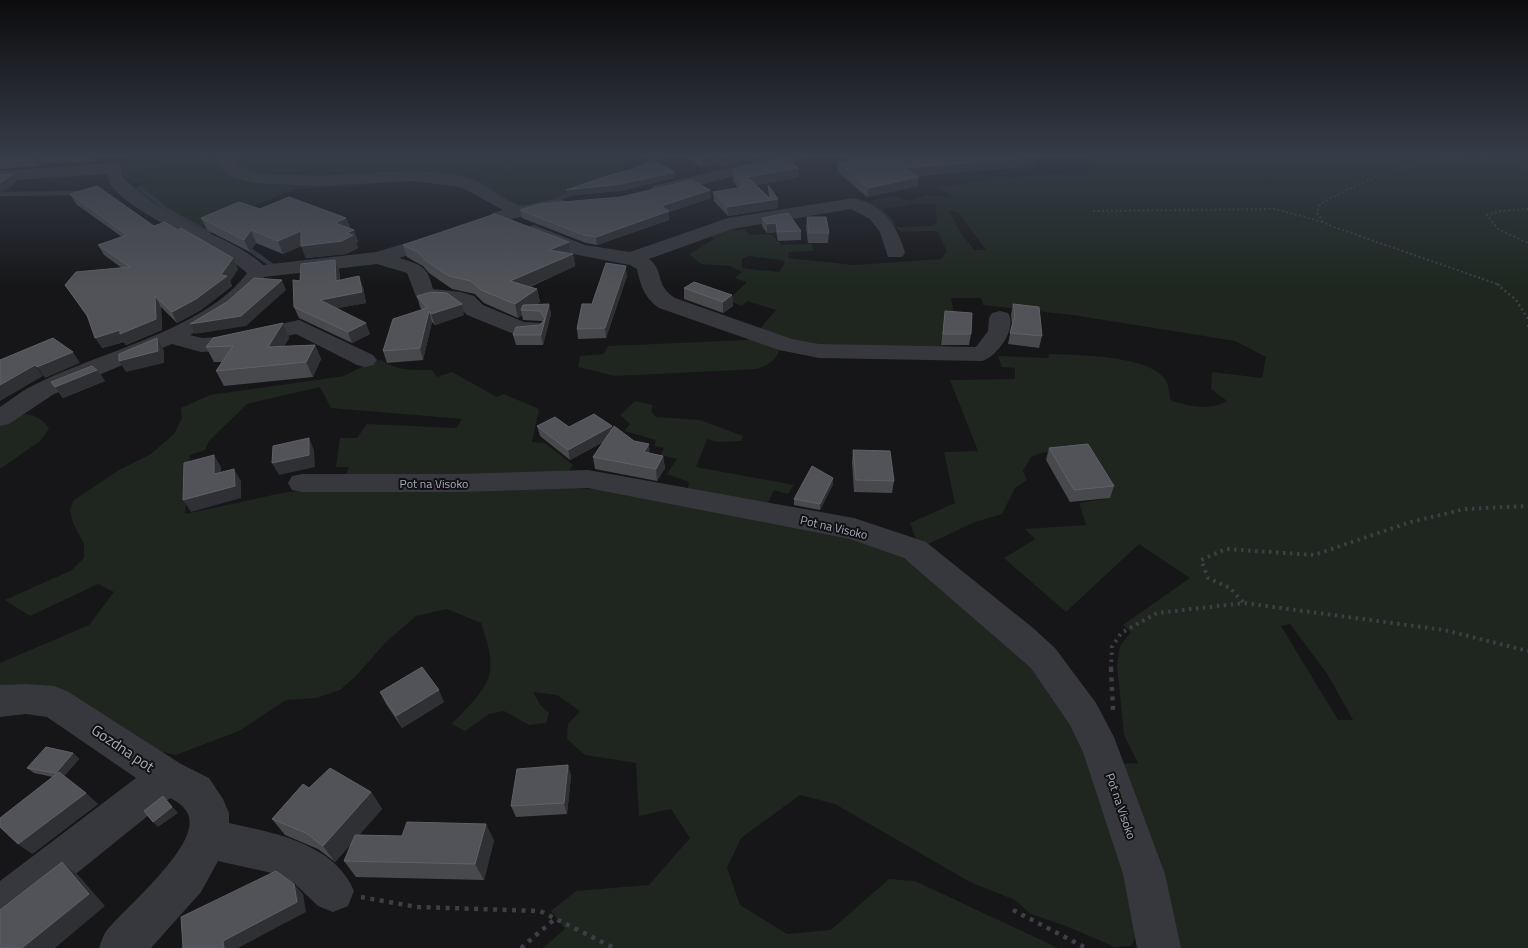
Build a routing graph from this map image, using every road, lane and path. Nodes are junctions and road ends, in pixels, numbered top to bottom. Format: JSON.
{"nodes":[{"id":1,"x":140,"y":199,"type":"edge"},
{"id":2,"x":476,"y":199,"type":"edge"},
{"id":3,"x":1329,"y":199,"type":"edge"},
{"id":4,"x":572,"y":203,"type":"edge"},
{"id":5,"x":1528,"y":208,"type":"edge"},
{"id":6,"x":1093,"y":211,"type":"dead end"},
{"id":7,"x":489,"y":221,"type":"junction"},
{"id":8,"x":1323,"y":222,"type":"junction"},
{"id":9,"x":1528,"y":243,"type":"edge"},
{"id":10,"x":895,"y":253,"type":"dead end"},
{"id":11,"x":378,"y":258,"type":"junction"},
{"id":12,"x":633,"y":258,"type":"junction"},
{"id":13,"x":258,"y":272,"type":"junction"},
{"id":14,"x":1000,"y":318,"type":"dead end"},
{"id":15,"x":1528,"y":319,"type":"edge"},
{"id":16,"x":1528,"y":325,"type":"edge"},
{"id":17,"x":534,"y":328,"type":"edge"},
{"id":18,"x":1528,"y":329,"type":"edge"},
{"id":19,"x":170,"y":336,"type":"junction"},
{"id":20,"x":365,"y":360,"type":"dead end"},
{"id":21,"x":0,"y":418,"type":"edge"},
{"id":22,"x":302,"y":483,"type":"dead end"},
{"id":23,"x":1528,"y":506,"type":"edge"},
{"id":24,"x":1244,"y":603,"type":"junction"},
{"id":25,"x":1528,"y":651,"type":"edge"},
{"id":26,"x":0,"y":701,"type":"edge"},
{"id":27,"x":1101,"y":749,"type":"junction"},
{"id":28,"x":167,"y":778,"type":"junction"},
{"id":29,"x":208,"y":839,"type":"junction"},
{"id":30,"x":333,"y":891,"type":"joint"},
{"id":31,"x":0,"y":908,"type":"edge"},
{"id":32,"x":1013,"y":910,"type":"dead end"},
{"id":33,"x":556,"y":918,"type":"junction"},
{"id":34,"x":121,"y":948,"type":"edge"},
{"id":35,"x":522,"y":948,"type":"edge"},
{"id":36,"x":614,"y":948,"type":"edge"},
{"id":37,"x":1086,"y":948,"type":"edge"},
{"id":38,"x":1159,"y":948,"type":"edge"}],
"edges":[{"from":1,"to":13,"type":"street"},
{"from":2,"to":7,"type":"street"},
{"from":3,"to":8,"type":"path"},
{"from":4,"to":7,"type":"street"},
{"from":5,"to":9,"type":"path"},
{"from":6,"to":8,"type":"path"},
{"from":7,"to":11,"type":"street"},
{"from":7,"to":12,"type":"street"},
{"from":8,"to":15,"type":"path"},
{"from":10,"to":12,"type":"street"},
{"from":11,"to":13,"type":"street"},
{"from":11,"to":17,"type":"street"},
{"from":12,"to":14,"type":"street"},
{"from":13,"to":19,"type":"street"},
{"from":16,"to":18,"type":"path"},
{"from":19,"to":20,"type":"street"},
{"from":19,"to":21,"type":"street"},
{"from":22,"to":27,"type":"street","name":"Pot na Visoko"},
{"from":23,"to":24,"type":"path"},
{"from":24,"to":25,"type":"path"},
{"from":24,"to":27,"type":"path"},
{"from":26,"to":28,"type":"street","name":"Gozdna pot"},
{"from":27,"to":38,"type":"street","name":"Pot na Visoko"},
{"from":28,"to":29,"type":"street","name":"Gozdna pot"},
{"from":28,"to":31,"type":"street"},
{"from":29,"to":30,"type":"street"},
{"from":29,"to":34,"type":"street","name":"Gozdna pot"},
{"from":30,"to":33,"type":"path"},
{"from":32,"to":37,"type":"path"},
{"from":33,"to":35,"type":"path"},
{"from":33,"to":36,"type":"path"}]}
